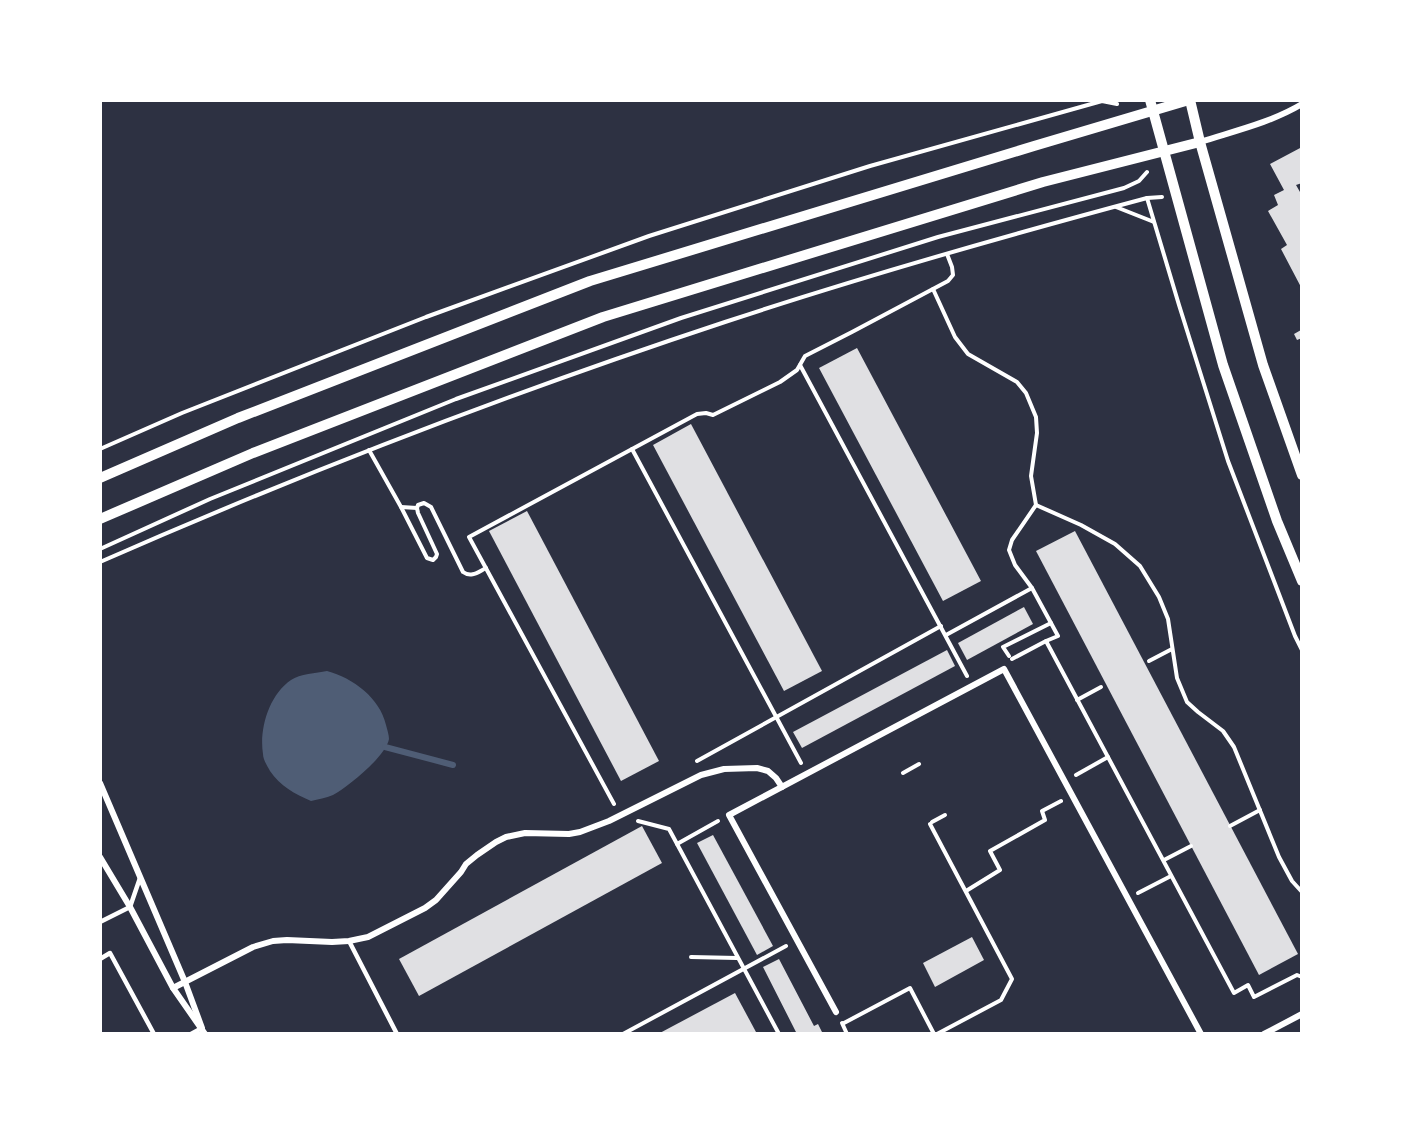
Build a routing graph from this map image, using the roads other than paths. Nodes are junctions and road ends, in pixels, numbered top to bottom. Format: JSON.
{"nodes":[{"id":1,"x":1190,"y":100,"type":"edge"},
{"id":2,"x":1302,"y":104,"type":"edge"},
{"id":3,"x":1151,"y":106,"type":"edge"},
{"id":4,"x":1200,"y":142,"type":"junction"},
{"id":5,"x":1164,"y":151,"type":"junction"},
{"id":6,"x":1302,"y":475,"type":"edge"},
{"id":7,"x":100,"y":478,"type":"edge"},
{"id":8,"x":100,"y":519,"type":"edge"},
{"id":9,"x":1302,"y":581,"type":"edge"},
{"id":10,"x":100,"y":783,"type":"edge"},
{"id":11,"x":782,"y":787,"type":"junction"},
{"id":12,"x":100,"y":858,"type":"edge"},
{"id":13,"x":141,"y":878,"type":"junction"},
{"id":14,"x":130,"y":907,"type":"junction"},
{"id":15,"x":100,"y":922,"type":"edge"},
{"id":16,"x":349,"y":941,"type":"junction"},
{"id":17,"x":100,"y":958,"type":"edge"},
{"id":18,"x":185,"y":982,"type":"junction"},
{"id":19,"x":173,"y":988,"type":"junction"},
{"id":20,"x":836,"y":1012,"type":"dead end"},
{"id":21,"x":1302,"y":1014,"type":"edge"},
{"id":22,"x":204,"y":1031,"type":"edge"},
{"id":23,"x":154,"y":1034,"type":"edge"},
{"id":24,"x":191,"y":1034,"type":"edge"},
{"id":25,"x":397,"y":1034,"type":"edge"},
{"id":26,"x":1201,"y":1034,"type":"edge"},
{"id":27,"x":1264,"y":1034,"type":"edge"}],
"edges":[{"from":1,"to":3,"type":"street"},
{"from":1,"to":4,"type":"street"},
{"from":2,"to":4,"type":"street"},
{"from":3,"to":5,"type":"street"},
{"from":3,"to":7,"type":"street"},
{"from":4,"to":5,"type":"street"},
{"from":4,"to":6,"type":"street"},
{"from":5,"to":8,"type":"street"},
{"from":5,"to":9,"type":"street"},
{"from":10,"to":13,"type":"street"},
{"from":11,"to":16,"type":"street"},
{"from":11,"to":20,"type":"street"},
{"from":11,"to":26,"type":"street"},
{"from":12,"to":14,"type":"street"},
{"from":13,"to":14,"type":"lane"},
{"from":13,"to":18,"type":"street"},
{"from":14,"to":15,"type":"lane"},
{"from":14,"to":19,"type":"street"},
{"from":16,"to":18,"type":"street"},
{"from":16,"to":25,"type":"lane"},
{"from":17,"to":23,"type":"lane"},
{"from":18,"to":19,"type":"street"},
{"from":18,"to":22,"type":"street"},
{"from":19,"to":22,"type":"street"},
{"from":21,"to":27,"type":"street"},
{"from":22,"to":24,"type":"lane"}]}
